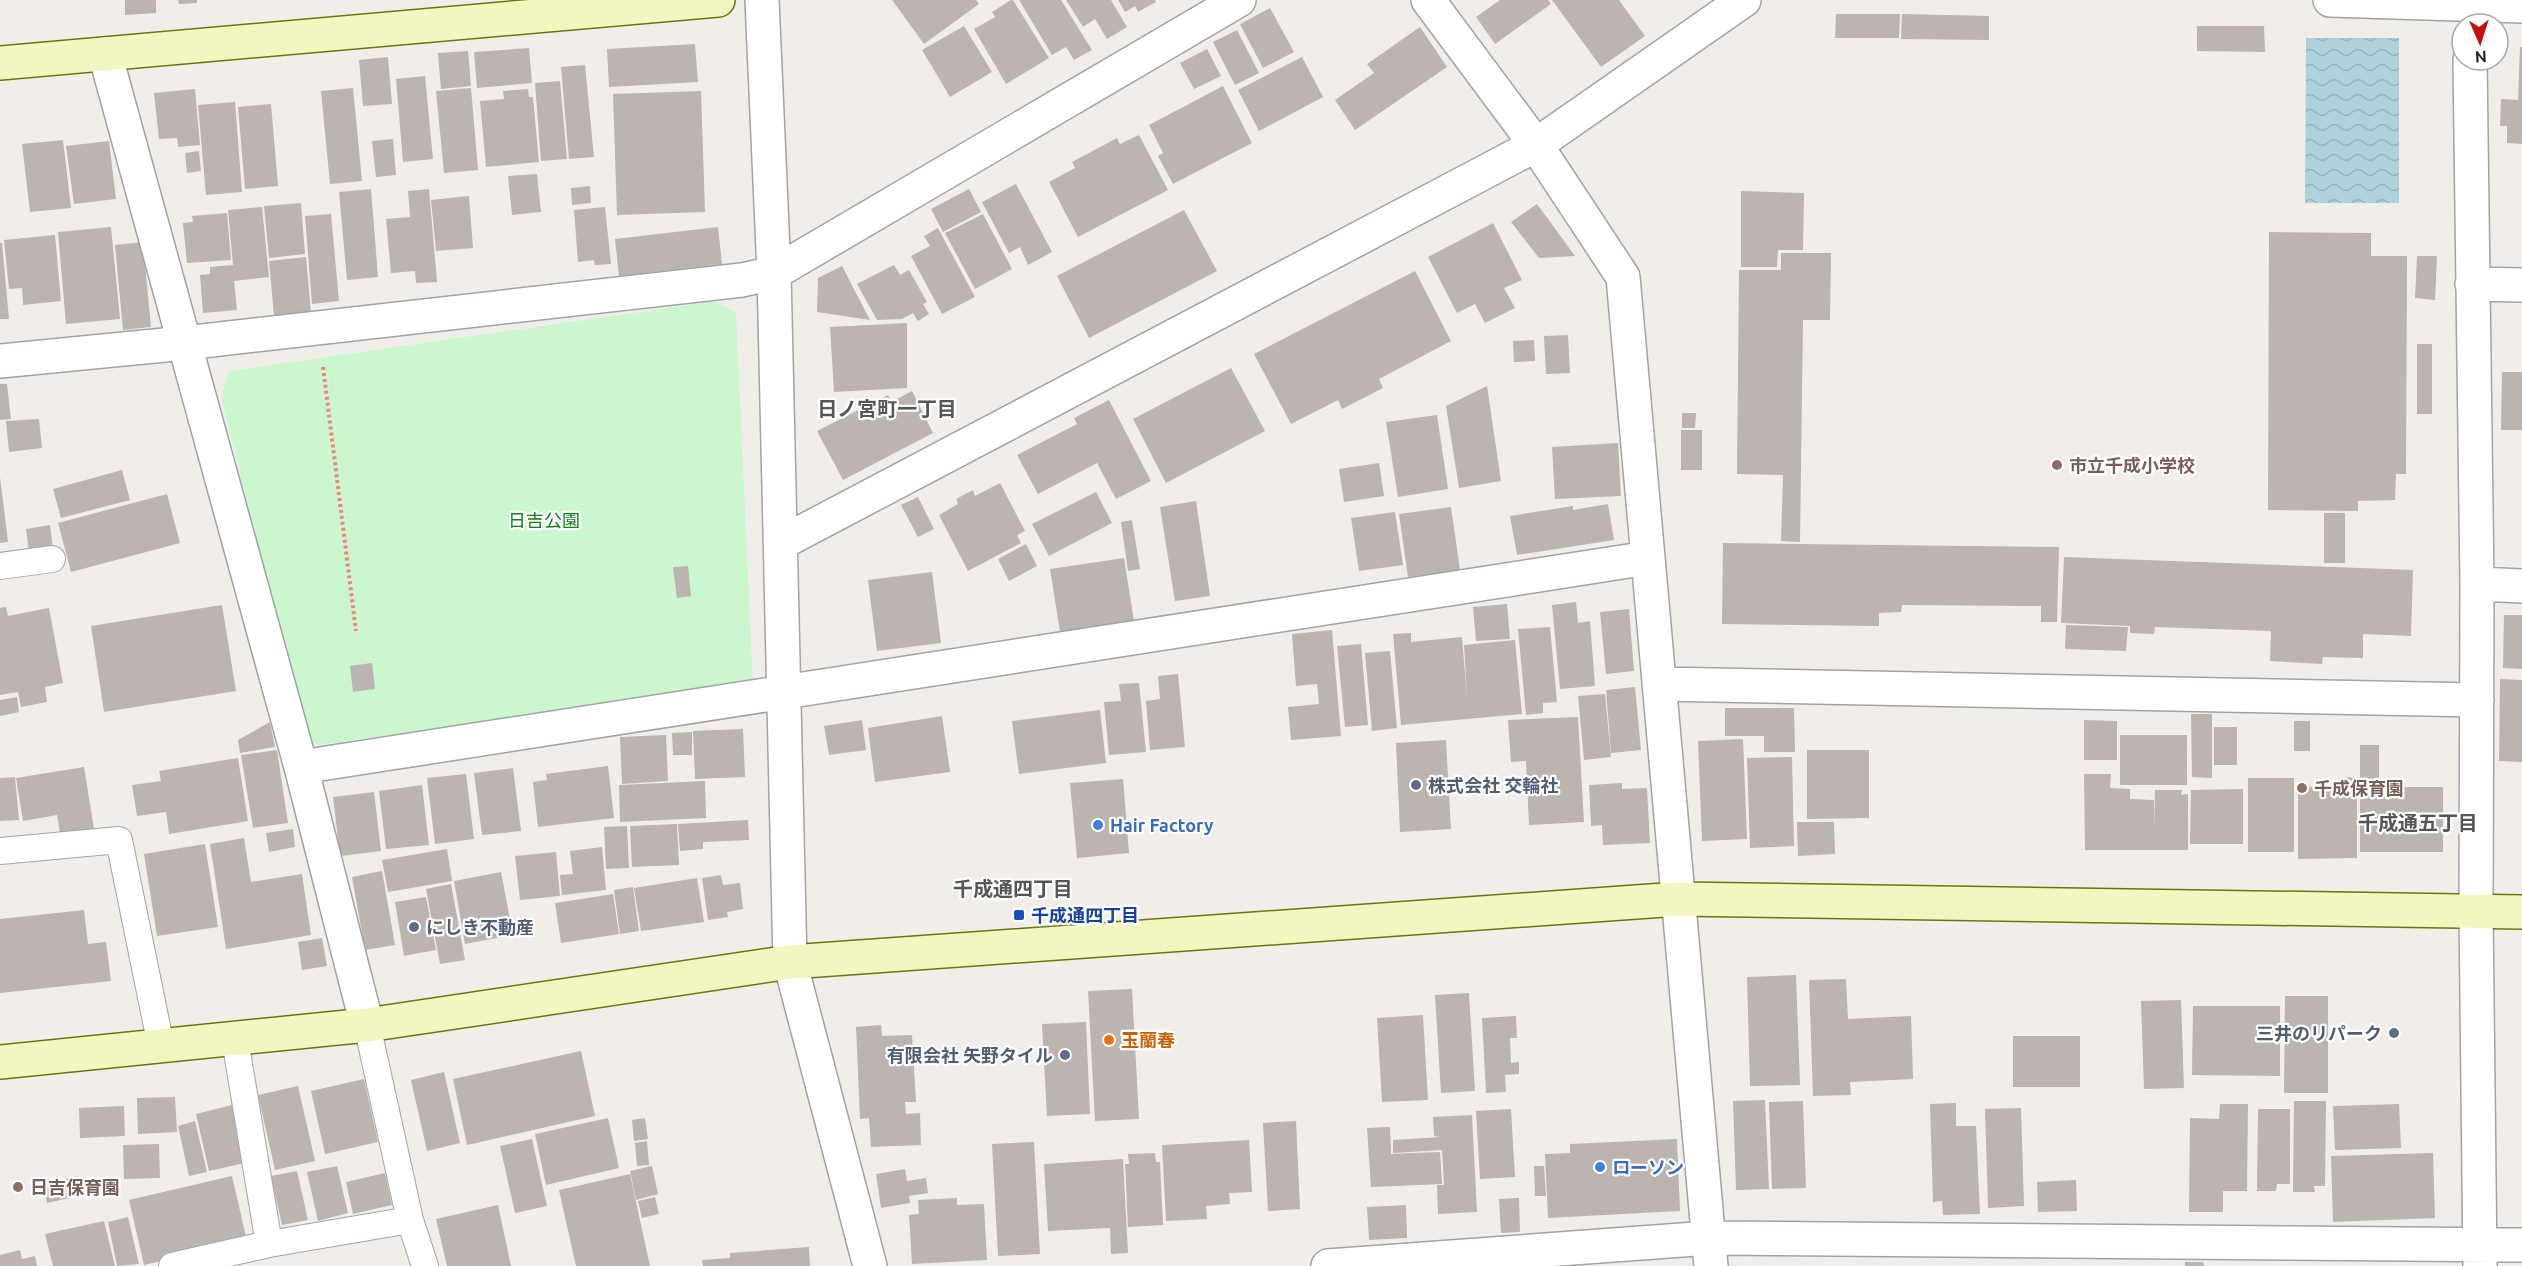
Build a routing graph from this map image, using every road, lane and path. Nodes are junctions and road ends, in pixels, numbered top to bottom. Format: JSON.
{"nodes":[{"id":1,"x":718,"y":0,"type":"edge"},
{"id":2,"x":762,"y":0,"type":"edge"},
{"id":3,"x":1239,"y":0,"type":"edge"},
{"id":4,"x":1428,"y":0,"type":"edge"},
{"id":5,"x":1744,"y":0,"type":"edge"},
{"id":6,"x":2330,"y":0,"type":"edge"},
{"id":7,"x":2522,"y":6,"type":"edge"},
{"id":8,"x":2470,"y":9,"type":"edge"},
{"id":9,"x":105,"y":54,"type":"junction"},
{"id":10,"x":0,"y":63,"type":"edge"},
{"id":11,"x":2470,"y":72,"type":"edge"},
{"id":12,"x":1536,"y":145,"type":"junction"},
{"id":13,"x":774,"y":273,"type":"junction"},
{"id":14,"x":2472,"y":284,"type":"junction"},
{"id":15,"x":2522,"y":285,"type":"edge"},
{"id":16,"x":318,"y":328,"type":"junction"},
{"id":17,"x":185,"y":343,"type":"junction"},
{"id":18,"x":0,"y":361,"type":"edge"},
{"id":19,"x":781,"y":543,"type":"junction"},
{"id":20,"x":1648,"y":558,"type":"junction"},
{"id":21,"x":52,"y":560,"type":"dead end"},
{"id":22,"x":0,"y":566,"type":"edge"},
{"id":23,"x":2477,"y":584,"type":"junction"},
{"id":24,"x":2522,"y":586,"type":"edge"},
{"id":25,"x":356,"y":631,"type":"dead end"},
{"id":26,"x":1659,"y":684,"type":"junction"},
{"id":27,"x":784,"y":691,"type":"junction"},
{"id":28,"x":2477,"y":700,"type":"junction"},
{"id":29,"x":301,"y":767,"type":"junction"},
{"id":30,"x":0,"y":851,"type":"edge"},
{"id":31,"x":1678,"y":899,"type":"junction"},
{"id":32,"x":2476,"y":911,"type":"junction"},
{"id":33,"x":2522,"y":912,"type":"edge"},
{"id":34,"x":790,"y":962,"type":"junction"},
{"id":35,"x":367,"y":1025,"type":"junction"},
{"id":36,"x":235,"y":1040,"type":"junction"},
{"id":37,"x":161,"y":1046,"type":"junction"},
{"id":38,"x":0,"y":1062,"type":"edge"},
{"id":39,"x":410,"y":1220,"type":"junction"},
{"id":40,"x":270,"y":1244,"type":"junction"},
{"id":41,"x":2522,"y":1245,"type":"edge"},
{"id":42,"x":1710,"y":1252,"type":"edge"},
{"id":43,"x":2479,"y":1255,"type":"edge"},
{"id":44,"x":172,"y":1266,"type":"edge"},
{"id":45,"x":425,"y":1266,"type":"edge"},
{"id":46,"x":870,"y":1266,"type":"edge"},
{"id":47,"x":1328,"y":1266,"type":"edge"}],
"edges":[{"from":1,"to":9,"type":"street"},
{"from":2,"to":13,"type":"street"},
{"from":3,"to":13,"type":"street"},
{"from":4,"to":12,"type":"street"},
{"from":5,"to":12,"type":"street"},
{"from":6,"to":8,"type":"street"},
{"from":7,"to":8,"type":"street"},
{"from":9,"to":10,"type":"street"},
{"from":9,"to":17,"type":"street"},
{"from":11,"to":14,"type":"street"},
{"from":12,"to":19,"type":"street"},
{"from":12,"to":20,"type":"street"},
{"from":13,"to":16,"type":"street"},
{"from":13,"to":19,"type":"street"},
{"from":14,"to":15,"type":"street"},
{"from":14,"to":23,"type":"street"},
{"from":16,"to":17,"type":"street"},
{"from":16,"to":25,"type":"path"},
{"from":17,"to":18,"type":"street"},
{"from":17,"to":29,"type":"street"},
{"from":19,"to":27,"type":"street"},
{"from":20,"to":26,"type":"street"},
{"from":20,"to":27,"type":"street"},
{"from":21,"to":22,"type":"lane"},
{"from":23,"to":24,"type":"street"},
{"from":23,"to":28,"type":"street"},
{"from":26,"to":28,"type":"street"},
{"from":26,"to":31,"type":"street"},
{"from":27,"to":29,"type":"street"},
{"from":27,"to":34,"type":"street"},
{"from":28,"to":32,"type":"street"},
{"from":29,"to":35,"type":"street"},
{"from":30,"to":37,"type":"lane"},
{"from":31,"to":32,"type":"street"},
{"from":31,"to":34,"type":"street"},
{"from":31,"to":42,"type":"street"},
{"from":32,"to":33,"type":"street"},
{"from":32,"to":43,"type":"street"},
{"from":34,"to":35,"type":"street"},
{"from":34,"to":46,"type":"street"},
{"from":35,"to":36,"type":"street"},
{"from":35,"to":39,"type":"lane"},
{"from":36,"to":37,"type":"street"},
{"from":36,"to":40,"type":"lane"},
{"from":37,"to":38,"type":"street"},
{"from":39,"to":40,"type":"lane"},
{"from":39,"to":45,"type":"lane"},
{"from":40,"to":44,"type":"lane"},
{"from":41,"to":43,"type":"street"},
{"from":42,"to":43,"type":"street"},
{"from":42,"to":47,"type":"street"}]}
